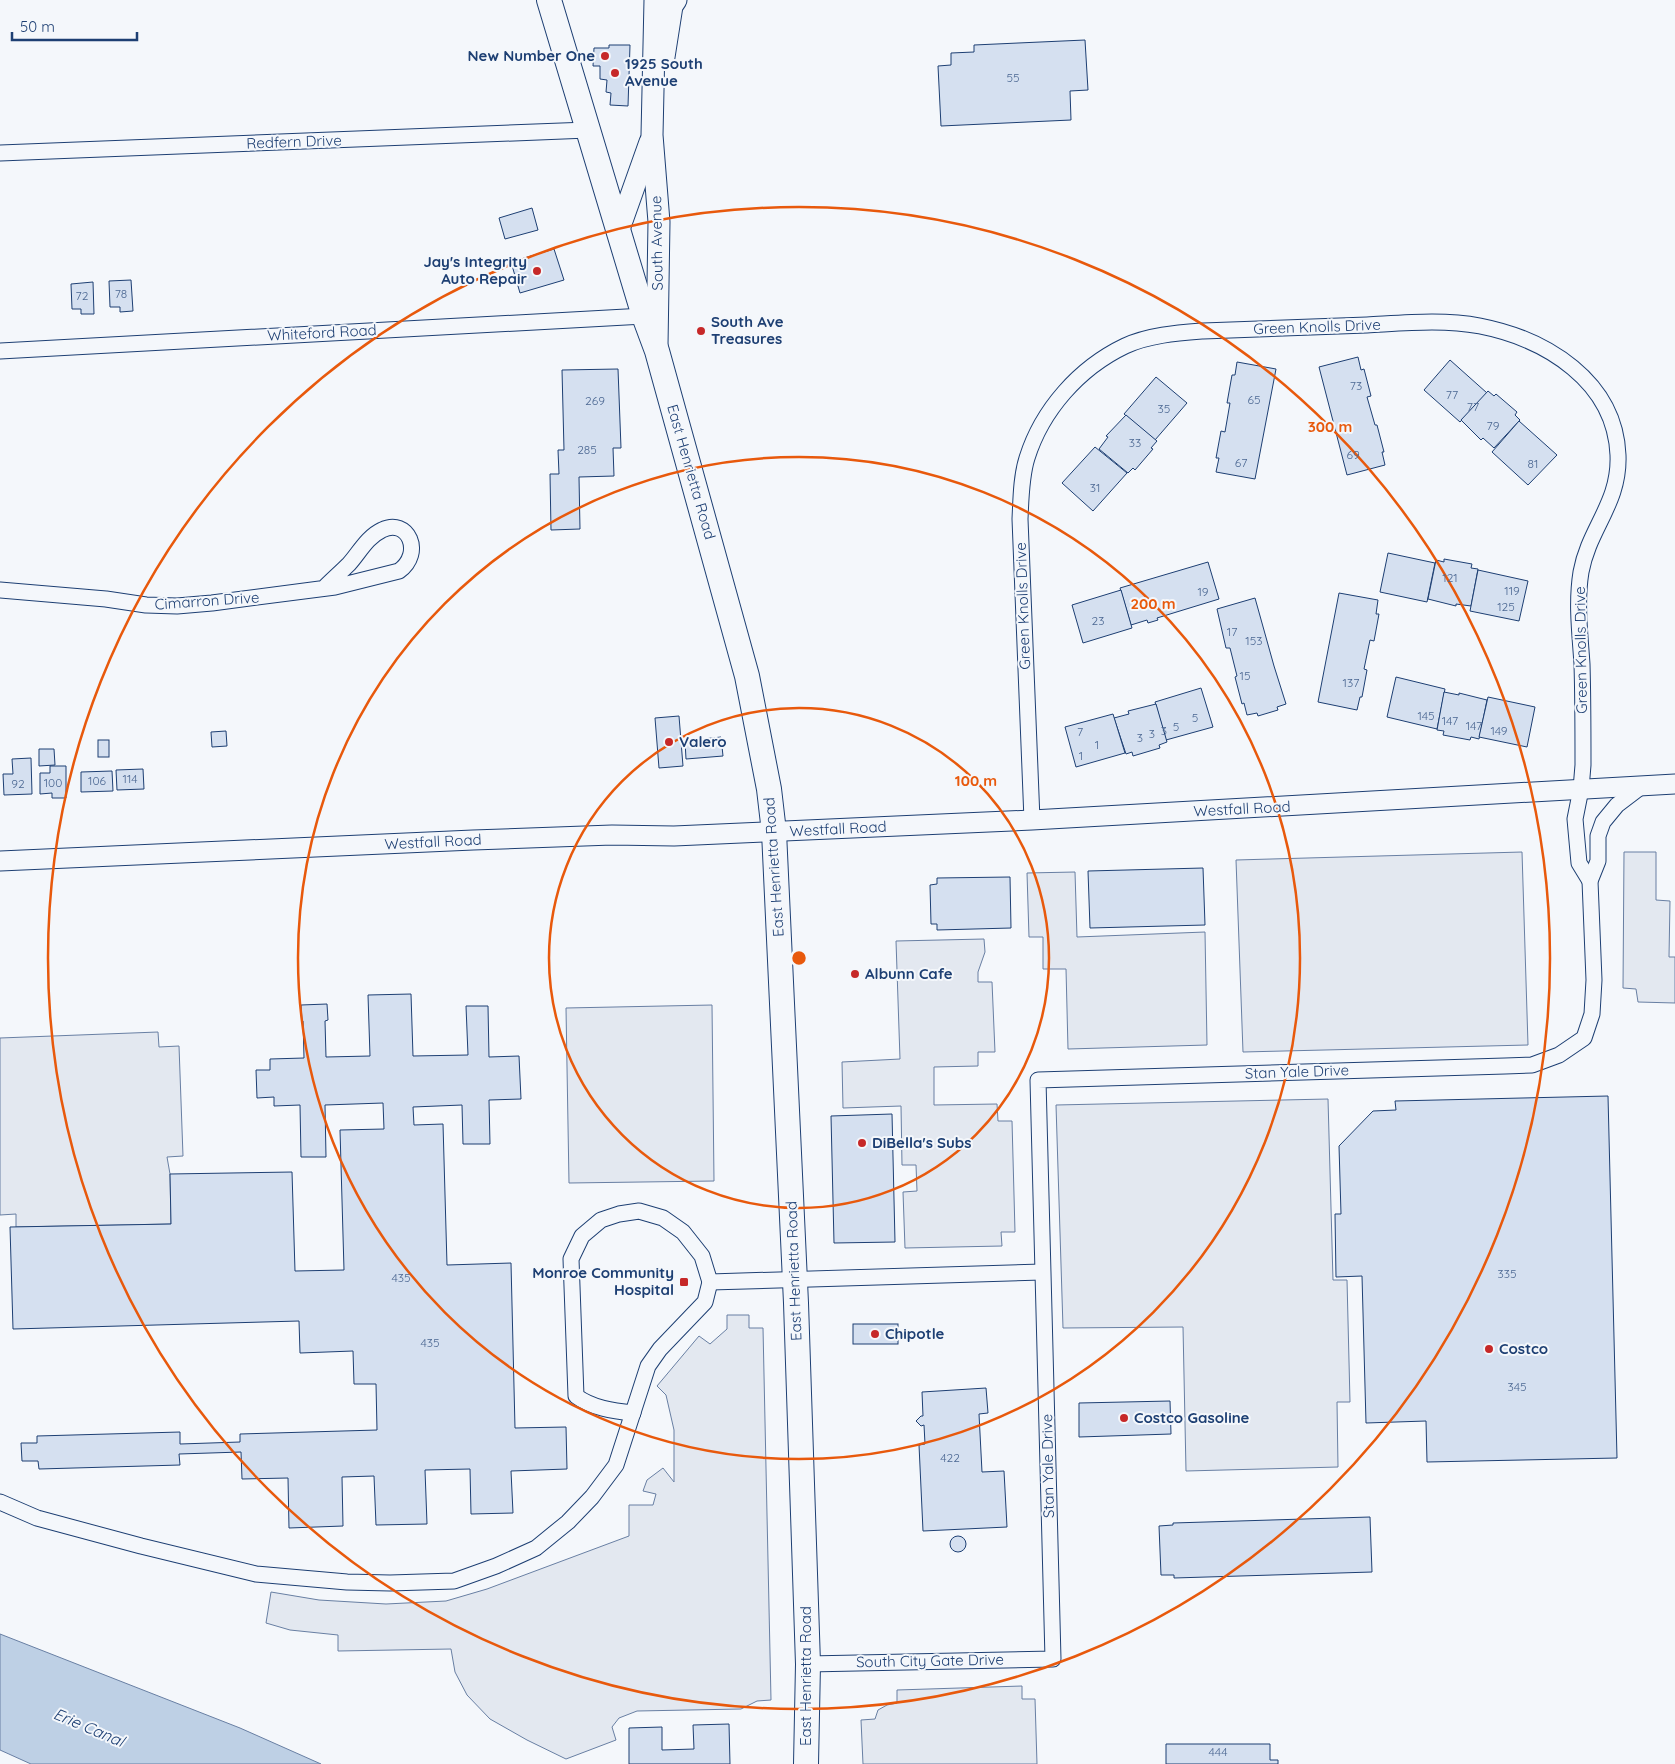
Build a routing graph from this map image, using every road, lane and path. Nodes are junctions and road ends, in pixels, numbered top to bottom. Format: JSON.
{"nodes":[{"id":1,"x":549,"y":0,"type":"edge"},
{"id":2,"x":655,"y":0,"type":"edge"},
{"id":3,"x":676,"y":0,"type":"edge"},
{"id":4,"x":652,"y":128,"type":"junction"},
{"id":5,"x":588,"y":130,"type":"junction"},
{"id":6,"x":0,"y":153,"type":"edge"},
{"id":7,"x":618,"y":232,"type":"junction"},
{"id":8,"x":644,"y":316,"type":"junction"},
{"id":9,"x":0,"y":351,"type":"edge"},
{"id":10,"x":657,"y":351,"type":"junction"},
{"id":11,"x":324,"y":588,"type":"junction"},
{"id":12,"x":0,"y":590,"type":"edge"},
{"id":13,"x":1675,"y":784,"type":"edge"},
{"id":14,"x":1642,"y":786,"type":"junction"},
{"id":15,"x":1582,"y":790,"type":"junction"},
{"id":16,"x":1032,"y":820,"type":"junction"},
{"id":17,"x":774,"y":832,"type":"junction"},
{"id":18,"x":0,"y":861,"type":"edge"},
{"id":19,"x":1590,"y":881,"type":"junction"},
{"id":20,"x":1042,"y":1272,"type":"junction"},
{"id":21,"x":795,"y":1279,"type":"junction"},
{"id":22,"x":710,"y":1282,"type":"junction"},
{"id":23,"x":633,"y":1413,"type":"junction"},
{"id":24,"x":0,"y":1502,"type":"edge"},
{"id":25,"x":1054,"y":1659,"type":"joint"},
{"id":26,"x":808,"y":1664,"type":"junction"},
{"id":27,"x":806,"y":1764,"type":"edge"}],
"edges":[{"from":1,"to":5,"type":"main road","name":"East Henrietta Road"},
{"from":2,"to":4,"type":"main road","name":"South Avenue"},
{"from":3,"to":4,"type":"main road"},
{"from":4,"to":7,"type":"main road","name":"South Avenue"},
{"from":4,"to":10,"type":"main road","name":"South Avenue"},
{"from":5,"to":6,"type":"street","name":"Redfern Drive"},
{"from":5,"to":7,"type":"main road","name":"East Henrietta Road"},
{"from":7,"to":8,"type":"main road","name":"East Henrietta Road"},
{"from":8,"to":9,"type":"street","name":"Whiteford Road"},
{"from":8,"to":10,"type":"main road","name":"East Henrietta Road"},
{"from":10,"to":17,"type":"main road","name":"East Henrietta Road"},
{"from":11,"to":11,"type":"street","name":"Cimarron Drive"},
{"from":11,"to":12,"type":"street","name":"Cimarron Drive"},
{"from":13,"to":14,"type":"street","name":"Westfall Road"},
{"from":14,"to":15,"type":"street","name":"Westfall Road"},
{"from":14,"to":19,"type":"street","name":"Stan Yale Drive"},
{"from":15,"to":16,"type":"street","name":"Westfall Road"},
{"from":15,"to":16,"type":"street","name":"Green Knolls Drive"},
{"from":15,"to":19,"type":"street","name":"Stan Yale Drive"},
{"from":16,"to":17,"type":"street","name":"Westfall Road"},
{"from":17,"to":18,"type":"street","name":"Westfall Road"},
{"from":17,"to":21,"type":"main road","name":"East Henrietta Road"},
{"from":19,"to":20,"type":"street","name":"Stan Yale Drive"},
{"from":20,"to":21,"type":"street"},
{"from":20,"to":25,"type":"street","name":"Stan Yale Drive"},
{"from":21,"to":22,"type":"street"},
{"from":21,"to":26,"type":"main road","name":"East Henrietta Road"},
{"from":22,"to":23,"type":"street"},
{"from":22,"to":23,"type":"street"},
{"from":23,"to":24,"type":"street"},
{"from":25,"to":26,"type":"street","name":"South City Gate Drive"},
{"from":26,"to":27,"type":"main road","name":"East Henrietta Road"}]}
